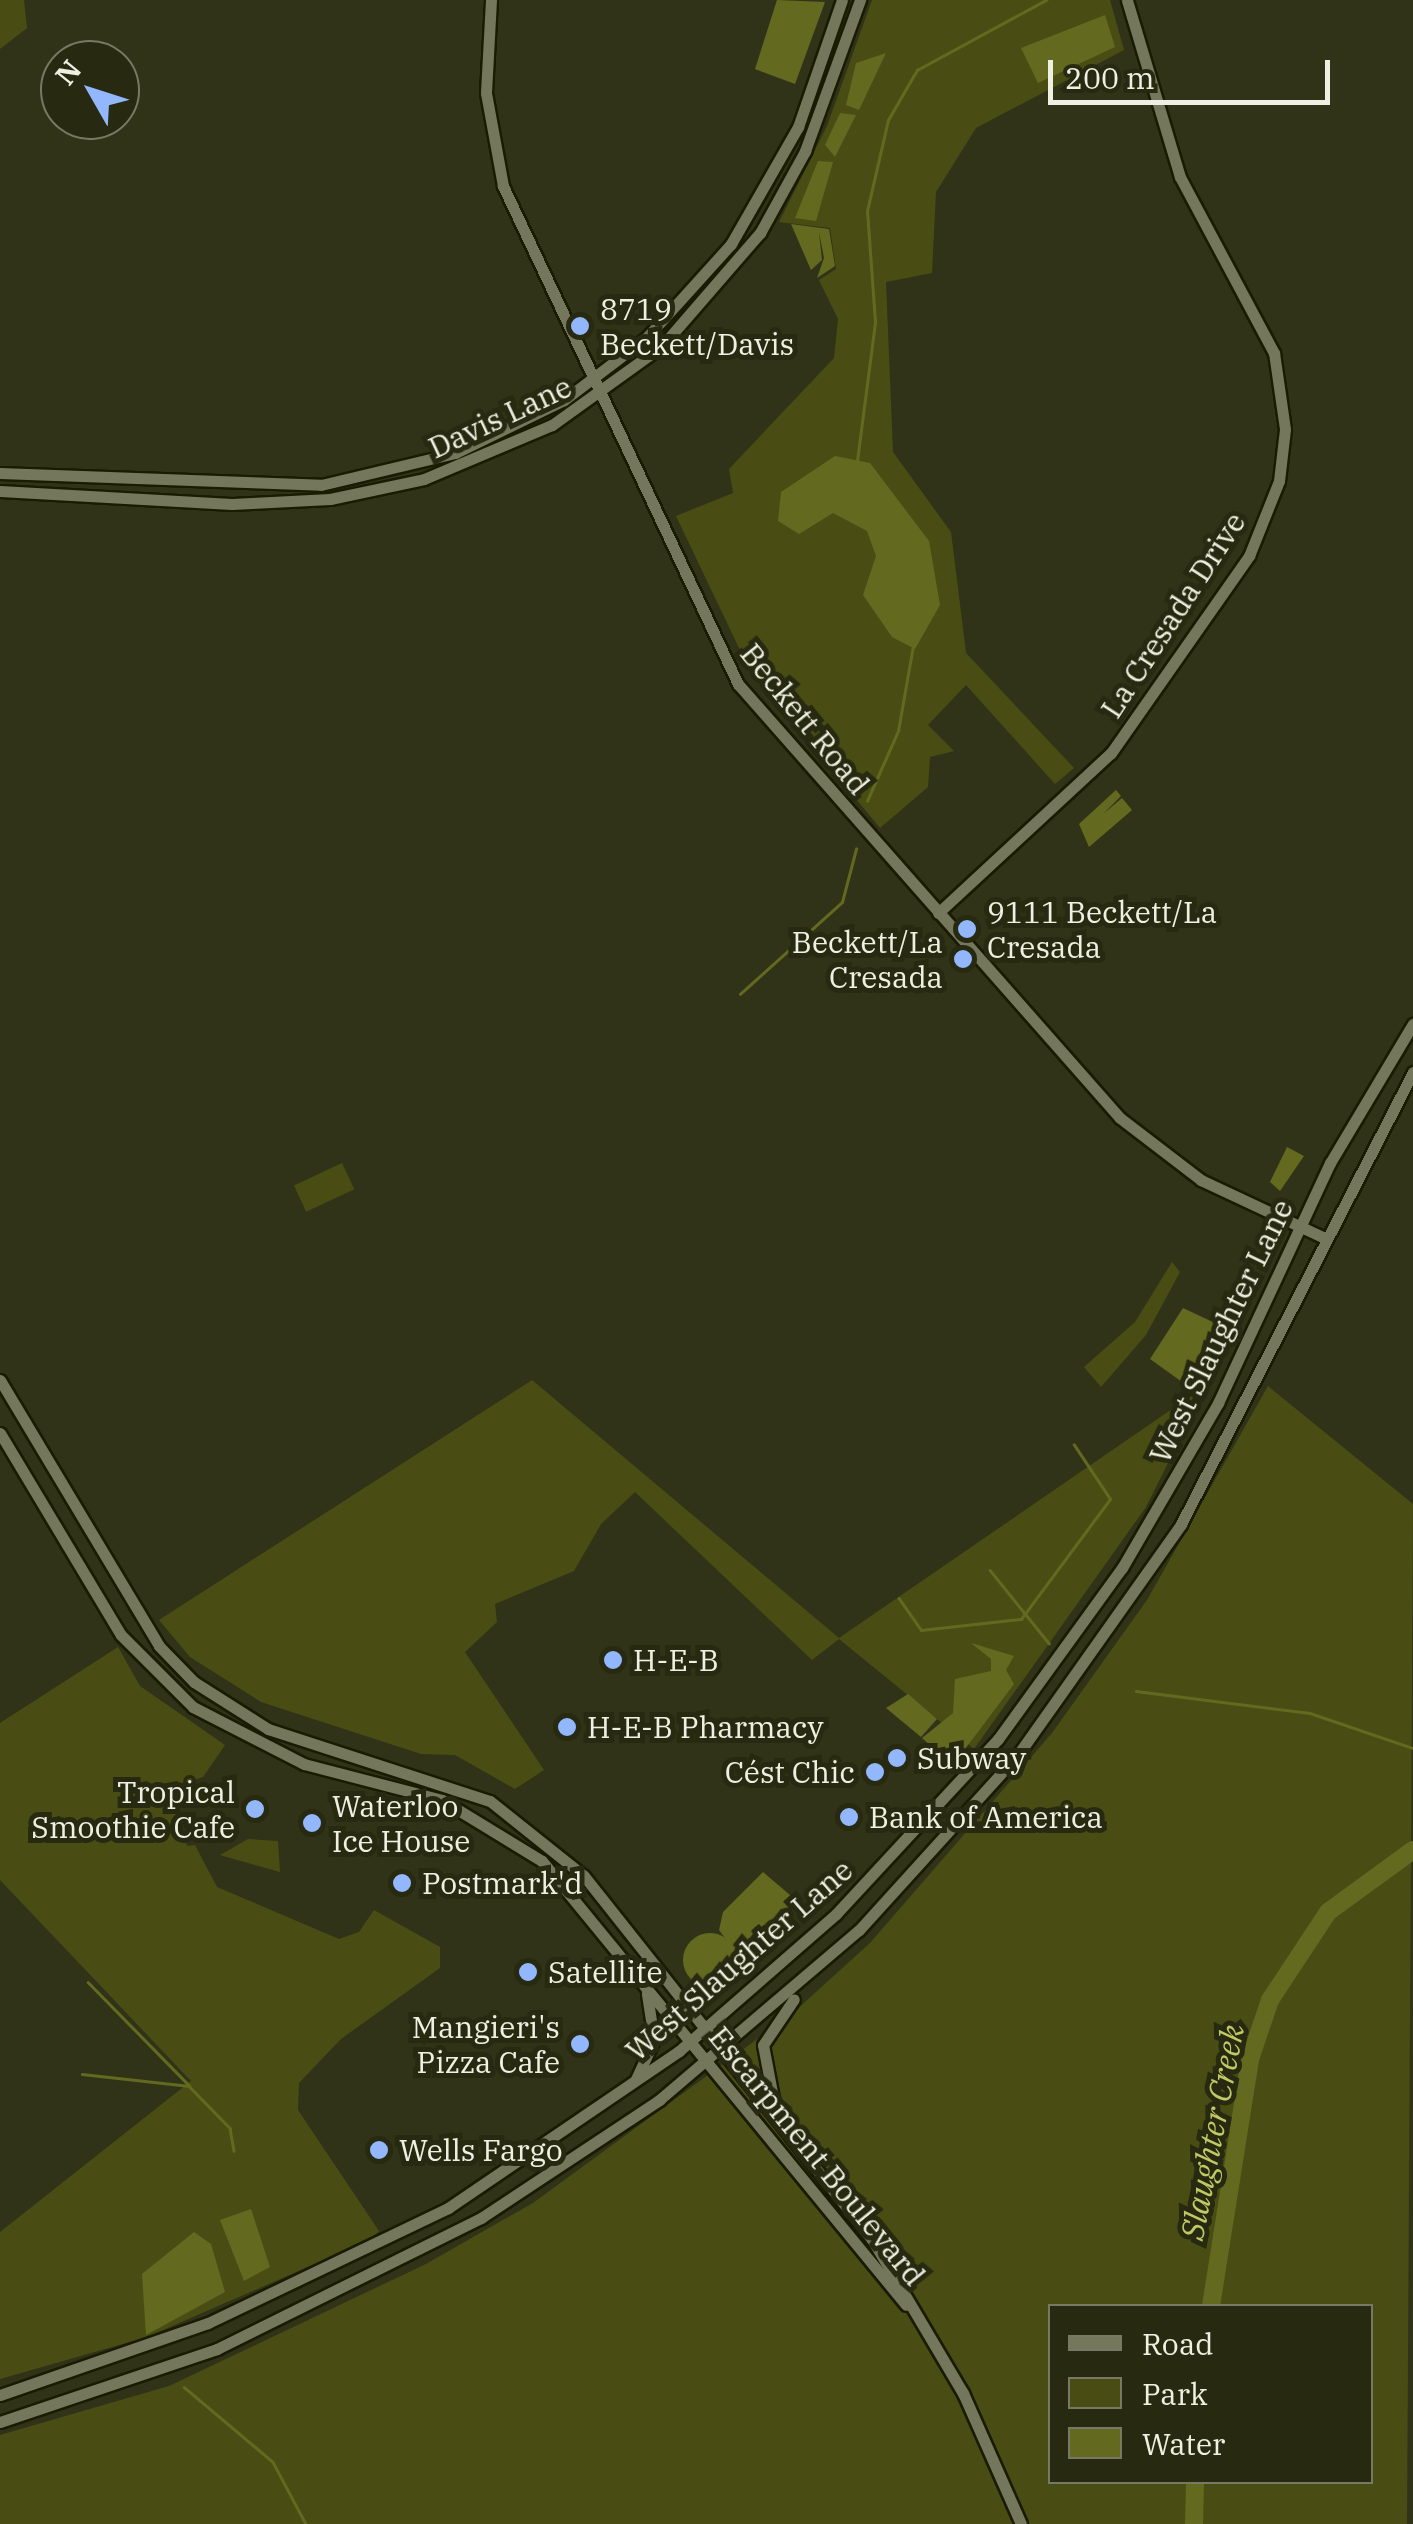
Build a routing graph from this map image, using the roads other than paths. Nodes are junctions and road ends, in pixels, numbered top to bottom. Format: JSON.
{"nodes":[{"id":1,"x":492,"y":0,"type":"edge"},
{"id":2,"x":842,"y":0,"type":"edge"},
{"id":3,"x":860,"y":0,"type":"edge"},
{"id":4,"x":1127,"y":0,"type":"edge"},
{"id":5,"x":592,"y":381,"type":"junction"},
{"id":6,"x":599,"y":396,"type":"junction"},
{"id":7,"x":0,"y":473,"type":"edge"},
{"id":8,"x":0,"y":491,"type":"edge"},
{"id":9,"x":938,"y":913,"type":"junction"},
{"id":10,"x":1413,"y":1024,"type":"edge"},
{"id":11,"x":1413,"y":1072,"type":"edge"},
{"id":12,"x":1301,"y":1226,"type":"junction"},
{"id":13,"x":1325,"y":1238,"type":"junction"},
{"id":14,"x":0,"y":1380,"type":"edge"},
{"id":15,"x":0,"y":1433,"type":"edge"},
{"id":16,"x":328,"y":1748,"type":"junction"},
{"id":17,"x":323,"y":1768,"type":"junction"},
{"id":18,"x":954,"y":1791,"type":"junction"},
{"id":19,"x":973,"y":1809,"type":"junction"},
{"id":20,"x":528,"y":1824,"type":"junction"},
{"id":21,"x":539,"y":1834,"type":"junction"},
{"id":22,"x":516,"y":1840,"type":"junction"},
{"id":23,"x":528,"y":1850,"type":"junction"},
{"id":24,"x":828,"y":1960,"type":"junction"},
{"id":25,"x":642,"y":1980,"type":"junction"},
{"id":26,"x":710,"y":2026,"type":"junction"},
{"id":27,"x":690,"y":2042,"type":"junction"},
{"id":28,"x":726,"y":2047,"type":"junction"},
{"id":29,"x":706,"y":2063,"type":"junction"},
{"id":30,"x":629,"y":2089,"type":"junction"},
{"id":31,"x":777,"y":2112,"type":"junction"},
{"id":32,"x":390,"y":2239,"type":"junction"},
{"id":33,"x":400,"y":2262,"type":"junction"},
{"id":34,"x":938,"y":2349,"type":"junction"},
{"id":35,"x":0,"y":2395,"type":"edge"},
{"id":36,"x":0,"y":2422,"type":"edge"},
{"id":37,"x":1020,"y":2524,"type":"edge"}],
"edges":[{"from":1,"to":5,"type":"main road","name":"Beckett Road"},
{"from":2,"to":5,"type":"main road","name":"Davis Lane"},
{"from":3,"to":6,"type":"main road","name":"Davis Lane"},
{"from":4,"to":9,"type":"main road","name":"La Cresada Drive"},
{"from":5,"to":6,"type":"main road","name":"Beckett Road"},
{"from":5,"to":7,"type":"main road","name":"Davis Lane"},
{"from":6,"to":8,"type":"main road","name":"Davis Lane"},
{"from":6,"to":9,"type":"main road","name":"Beckett Road"},
{"from":9,"to":12,"type":"main road","name":"Beckett Road"},
{"from":10,"to":12,"type":"main road","name":"West Slaughter Lane"},
{"from":11,"to":13,"type":"main road","name":"West Slaughter Lane"},
{"from":12,"to":13,"type":"main road","name":"Beckett Road"},
{"from":12,"to":18,"type":"main road","name":"West Slaughter Lane"},
{"from":13,"to":19,"type":"main road","name":"West Slaughter Lane"},
{"from":14,"to":16,"type":"main road","name":"Escarpment Boulevard"},
{"from":15,"to":17,"type":"main road","name":"Escarpment Boulevard"},
{"from":16,"to":17,"type":"main road"},
{"from":16,"to":20,"type":"main road","name":"Escarpment Boulevard"},
{"from":17,"to":22,"type":"main road","name":"Escarpment Boulevard"},
{"from":18,"to":19,"type":"main road"},
{"from":18,"to":26,"type":"main road","name":"West Slaughter Lane"},
{"from":19,"to":24,"type":"main road","name":"West Slaughter Lane"},
{"from":20,"to":21,"type":"main road","name":"Escarpment Boulevard"},
{"from":20,"to":22,"type":"main road"},
{"from":21,"to":23,"type":"main road"},
{"from":21,"to":26,"type":"main road","name":"Escarpment Boulevard"},
{"from":22,"to":23,"type":"main road","name":"Escarpment Boulevard"},
{"from":23,"to":25,"type":"main road","name":"Escarpment Boulevard"},
{"from":24,"to":28,"type":"main road","name":"West Slaughter Lane"},
{"from":24,"to":31,"type":"main road"},
{"from":25,"to":27,"type":"main road","name":"Escarpment Boulevard"},
{"from":25,"to":30,"type":"main road"},
{"from":26,"to":27,"type":"main road","name":"West Slaughter Lane"},
{"from":26,"to":28,"type":"main road","name":"Escarpment Boulevard"},
{"from":27,"to":29,"type":"main road","name":"Escarpment Boulevard"},
{"from":27,"to":30,"type":"main road","name":"West Slaughter Lane"},
{"from":28,"to":29,"type":"main road","name":"West Slaughter Lane"},
{"from":28,"to":31,"type":"main road","name":"Escarpment Boulevard"},
{"from":29,"to":33,"type":"main road","name":"West Slaughter Lane"},
{"from":29,"to":34,"type":"main road","name":"Escarpment Boulevard"},
{"from":30,"to":32,"type":"main road","name":"West Slaughter Lane"},
{"from":31,"to":34,"type":"main road","name":"Escarpment Boulevard"},
{"from":32,"to":33,"type":"main road"},
{"from":32,"to":35,"type":"main road","name":"West Slaughter Lane"},
{"from":33,"to":36,"type":"main road","name":"West Slaughter Lane"},
{"from":34,"to":37,"type":"main road","name":"Escarpment Boulevard"}]}
